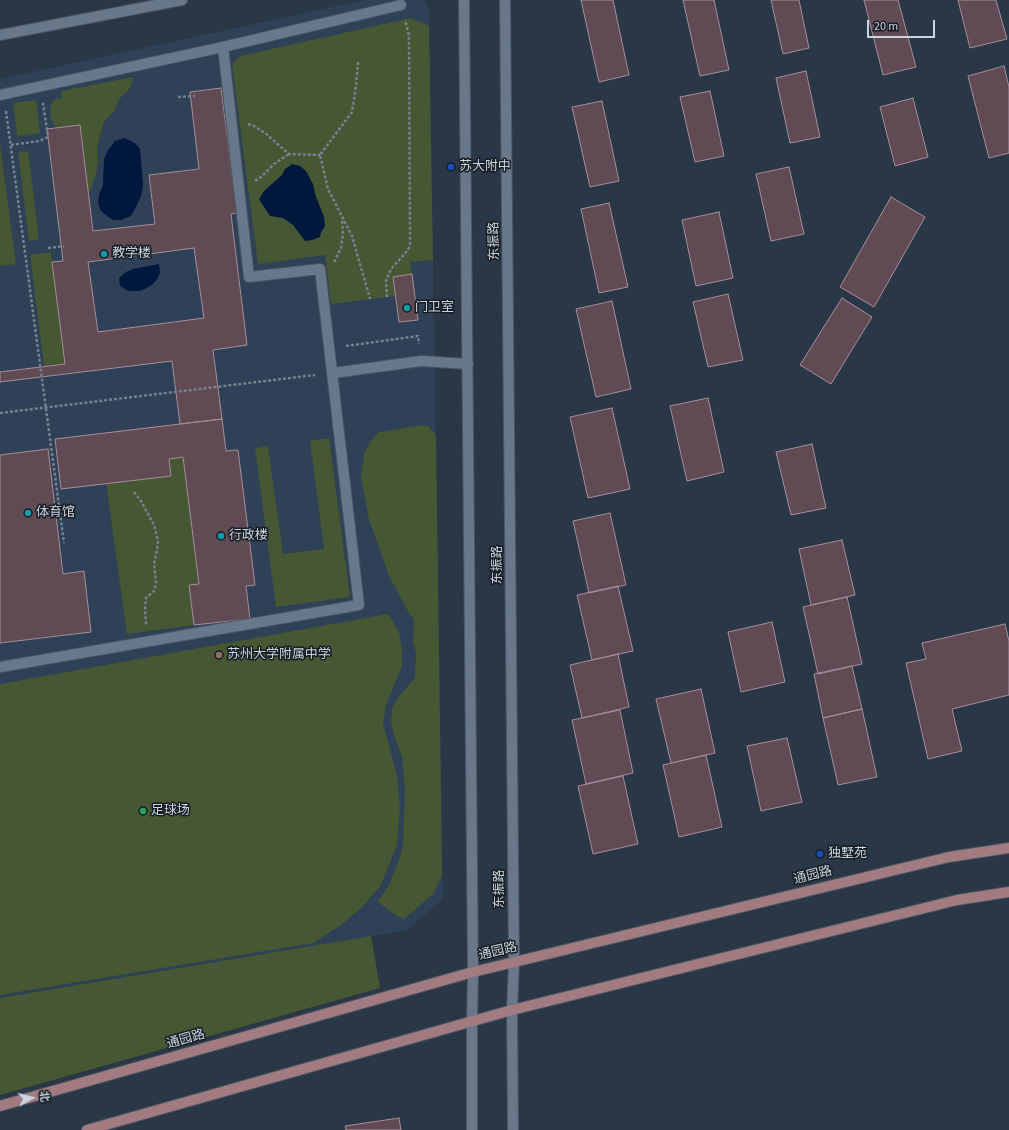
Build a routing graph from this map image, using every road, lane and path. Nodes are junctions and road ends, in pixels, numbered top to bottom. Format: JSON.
{"nodes":[{"id":1,"x":182,"y":0,"type":"edge"},
{"id":2,"x":464,"y":0,"type":"edge"},
{"id":3,"x":505,"y":0,"type":"edge"},
{"id":4,"x":401,"y":5,"type":"joint"},
{"id":5,"x":0,"y":36,"type":"edge"},
{"id":6,"x":223,"y":47,"type":"junction"},
{"id":7,"x":358,"y":62,"type":"dead end"},
{"id":8,"x":41,"y":87,"type":"junction"},
{"id":9,"x":2,"y":95,"type":"edge"},
{"id":10,"x":195,"y":96,"type":"dead end"},
{"id":11,"x":178,"y":97,"type":"dead end"},
{"id":12,"x":231,"y":118,"type":"junction"},
{"id":13,"x":11,"y":145,"type":"junction"},
{"id":14,"x":288,"y":154,"type":"junction"},
{"id":15,"x":320,"y":155,"type":"junction"},
{"id":16,"x":239,"y":188,"type":"junction"},
{"id":17,"x":342,"y":216,"type":"junction"},
{"id":18,"x":64,"y":246,"type":"dead end"},
{"id":19,"x":48,"y":248,"type":"dead end"},
{"id":20,"x":331,"y":268,"type":"dead end"},
{"id":21,"x":387,"y":297,"type":"dead end"},
{"id":22,"x":370,"y":299,"type":"dead end"},
{"id":23,"x":330,"y":348,"type":"junction"},
{"id":24,"x":421,"y":360,"type":"junction"},
{"id":25,"x":468,"y":364,"type":"junction"},
{"id":26,"x":333,"y":373,"type":"junction"},
{"id":27,"x":45,"y":407,"type":"junction"},
{"id":28,"x":0,"y":413,"type":"edge"},
{"id":29,"x":134,"y":492,"type":"dead end"},
{"id":30,"x":64,"y":543,"type":"dead end"},
{"id":31,"x":147,"y":642,"type":"junction"},
{"id":32,"x":0,"y":667,"type":"edge"},
{"id":33,"x":1009,"y":848,"type":"edge"},
{"id":34,"x":1009,"y":892,"type":"edge"},
{"id":35,"x":514,"y":962,"type":"junction"},
{"id":36,"x":473,"y":972,"type":"junction"},
{"id":37,"x":512,"y":1010,"type":"junction"},
{"id":38,"x":472,"y":1020,"type":"junction"},
{"id":39,"x":0,"y":1106,"type":"edge"},
{"id":40,"x":87,"y":1130,"type":"edge"},
{"id":41,"x":472,"y":1130,"type":"edge"},
{"id":42,"x":513,"y":1130,"type":"edge"}],
"edges":[{"from":1,"to":5,"type":"main road"},
{"from":2,"to":25,"type":"main road"},
{"from":3,"to":35,"type":"main road","name":"东振路"},
{"from":4,"to":6,"type":"main road"},
{"from":4,"to":21,"type":"path"},
{"from":6,"to":8,"type":"main road"},
{"from":6,"to":12,"type":"main road"},
{"from":7,"to":15,"type":"path"},
{"from":8,"to":9,"type":"main road"},
{"from":8,"to":13,"type":"path"},
{"from":9,"to":13,"type":"path"},
{"from":10,"to":11,"type":"path"},
{"from":12,"to":14,"type":"path"},
{"from":12,"to":16,"type":"main road"},
{"from":13,"to":27,"type":"path"},
{"from":14,"to":15,"type":"path"},
{"from":14,"to":16,"type":"path"},
{"from":15,"to":17,"type":"path"},
{"from":16,"to":23,"type":"main road"},
{"from":17,"to":20,"type":"path"},
{"from":17,"to":22,"type":"path"},
{"from":18,"to":19,"type":"path"},
{"from":23,"to":24,"type":"path"},
{"from":23,"to":26,"type":"main road"},
{"from":24,"to":25,"type":"main road"},
{"from":24,"to":26,"type":"main road"},
{"from":25,"to":36,"type":"main road"},
{"from":26,"to":27,"type":"path"},
{"from":26,"to":31,"type":"main road"},
{"from":27,"to":28,"type":"path"},
{"from":27,"to":30,"type":"path"},
{"from":29,"to":31,"type":"path"},
{"from":31,"to":32,"type":"main road"},
{"from":33,"to":35,"type":"main road","name":"通园路"},
{"from":34,"to":37,"type":"main road"},
{"from":35,"to":36,"type":"main road","name":"通园路"},
{"from":35,"to":37,"type":"main road","name":"东振路"},
{"from":36,"to":38,"type":"main road"},
{"from":36,"to":39,"type":"main road","name":"通园路"},
{"from":37,"to":38,"type":"main road"},
{"from":37,"to":42,"type":"main road","name":"东振路"},
{"from":38,"to":40,"type":"main road"},
{"from":38,"to":41,"type":"main road"}]}
